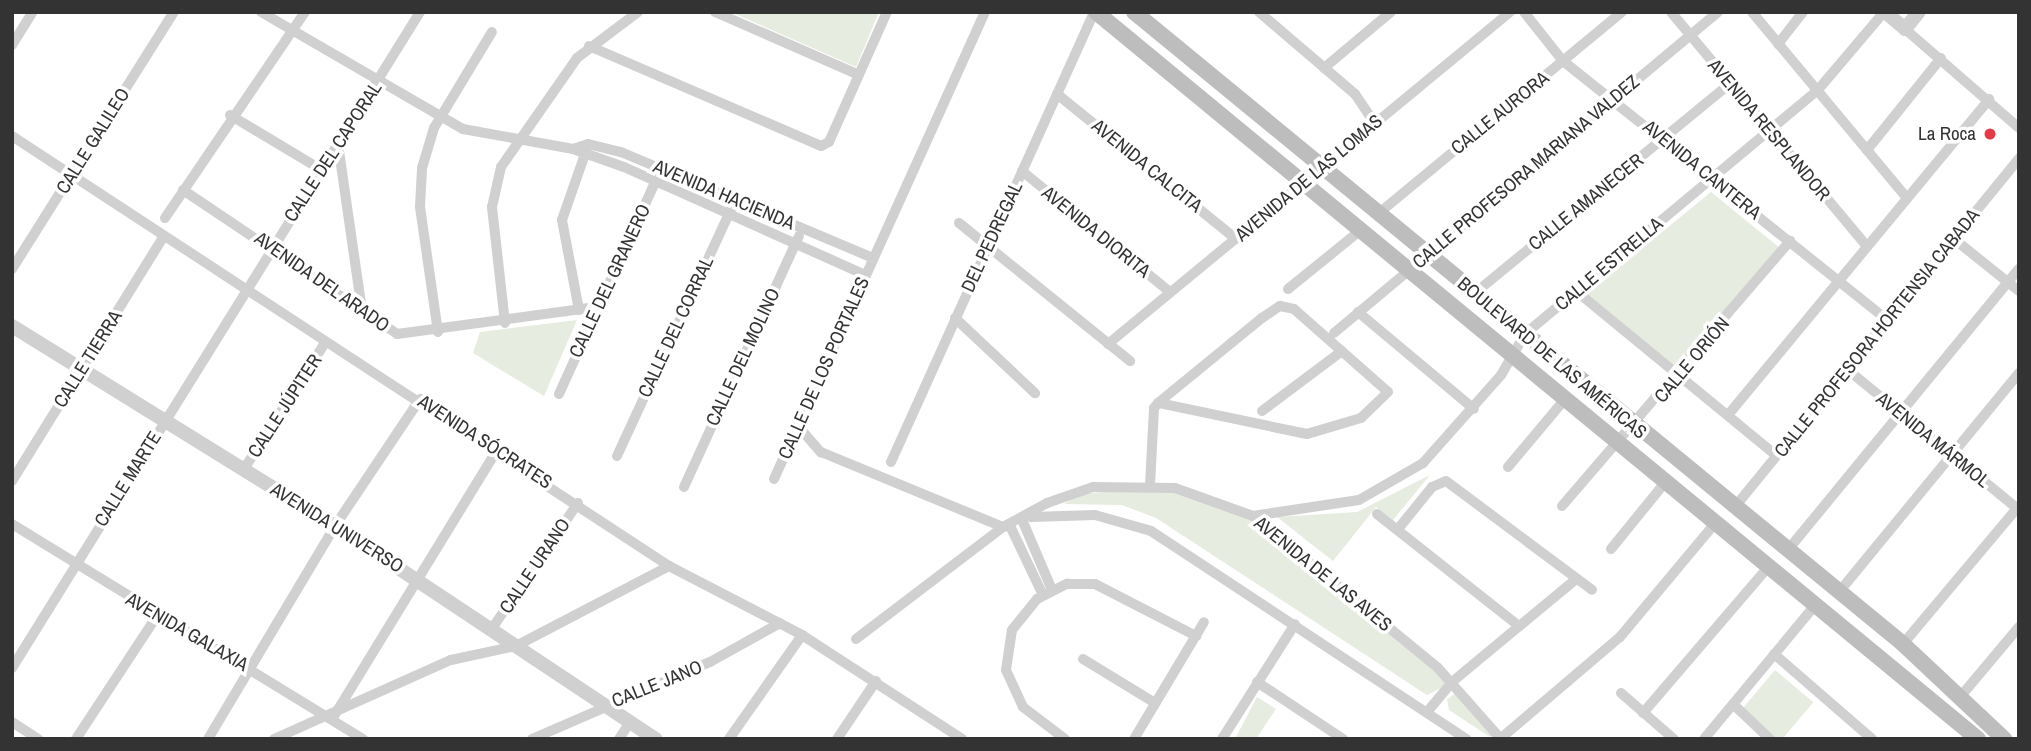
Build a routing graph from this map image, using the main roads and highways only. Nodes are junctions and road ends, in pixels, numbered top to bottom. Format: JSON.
{"nodes":[{"id":1,"x":1095,"y":12,"type":"edge"},
{"id":2,"x":1134,"y":12,"type":"edge"},
{"id":3,"x":1978,"y":739,"type":"edge"},
{"id":4,"x":2004,"y":739,"type":"edge"}],
"edges":[{"from":1,"to":3,"type":"main road","name":"BOULEVARD DE LAS AMÉRICAS"},
{"from":2,"to":4,"type":"main road","name":"BOULEVARD DE LAS AMÉRICAS"}]}
